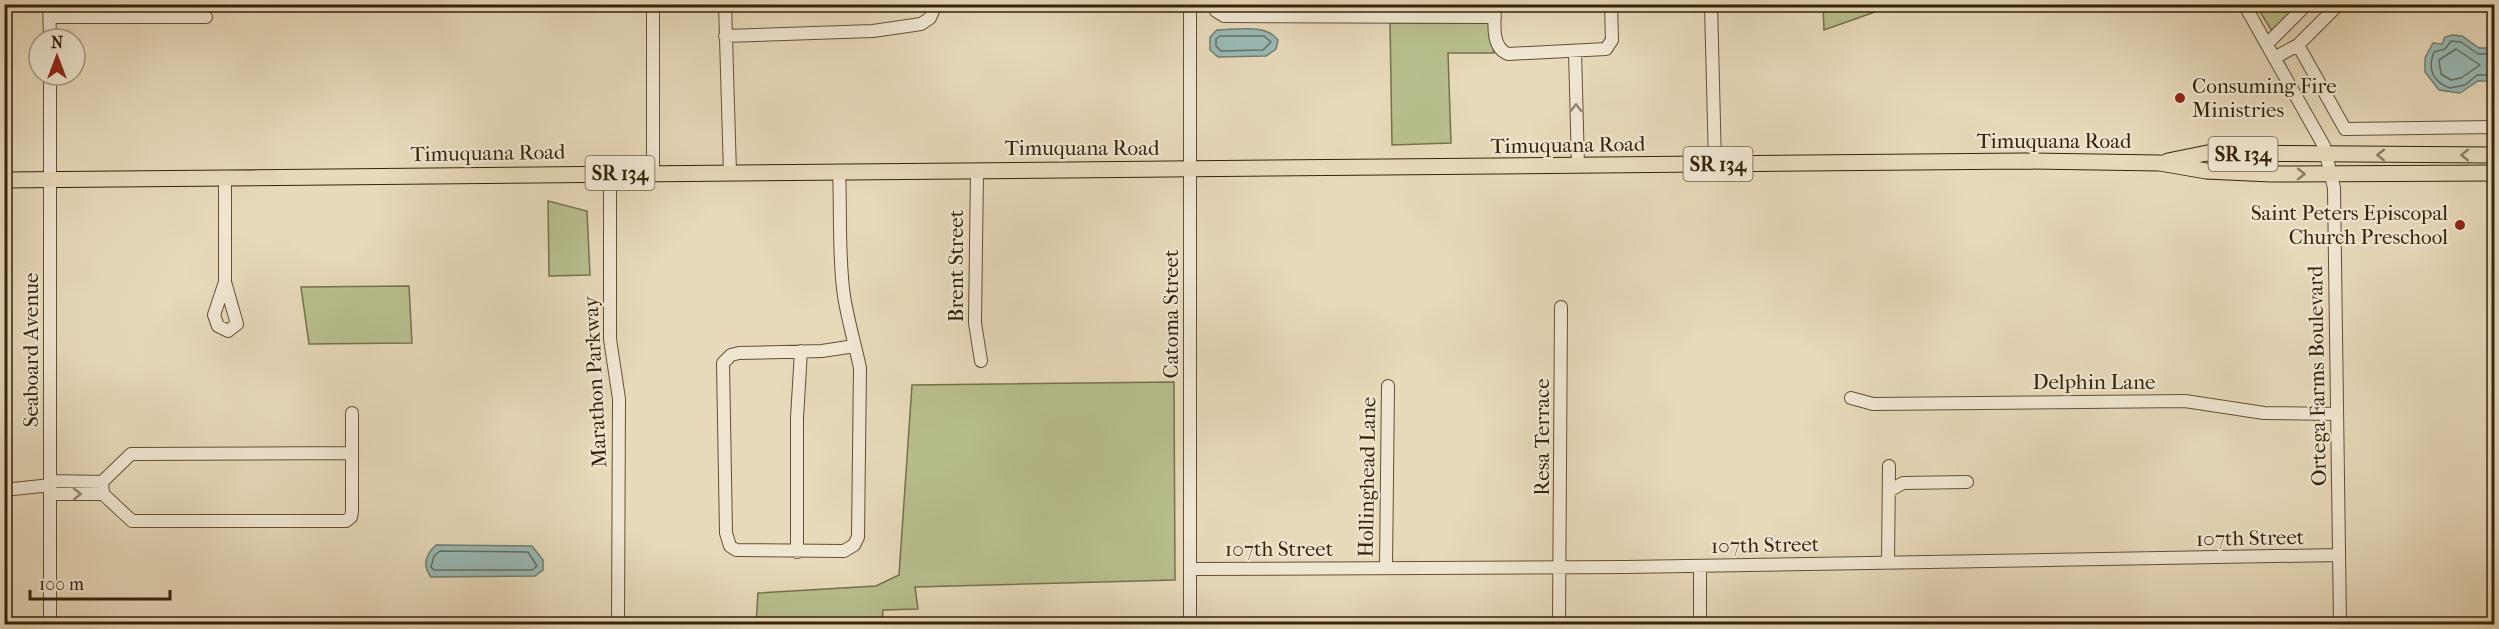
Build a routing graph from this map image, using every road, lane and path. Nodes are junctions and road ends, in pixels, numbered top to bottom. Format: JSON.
{"nodes":[{"id":1,"x":653,"y":4,"type":"edge"},
{"id":2,"x":725,"y":4,"type":"edge"},
{"id":3,"x":936,"y":4,"type":"edge"},
{"id":4,"x":1190,"y":4,"type":"edge"},
{"id":5,"x":1214,"y":4,"type":"edge"},
{"id":6,"x":1611,"y":4,"type":"edge"},
{"id":7,"x":1711,"y":4,"type":"edge"},
{"id":8,"x":2244,"y":4,"type":"edge"},
{"id":9,"x":2307,"y":4,"type":"edge"},
{"id":10,"x":2339,"y":4,"type":"edge"},
{"id":11,"x":152,"y":10,"type":"edge"},
{"id":12,"x":1379,"y":10,"type":"edge"},
{"id":13,"x":50,"y":11,"type":"edge"},
{"id":14,"x":1495,"y":11,"type":"edge"},
{"id":15,"x":206,"y":17,"type":"dead end"},
{"id":16,"x":50,"y":27,"type":"edge"},
{"id":17,"x":725,"y":36,"type":"junction"},
{"id":18,"x":2267,"y":44,"type":"junction"},
{"id":19,"x":2298,"y":45,"type":"junction"},
{"id":20,"x":1575,"y":51,"type":"junction"},
{"id":21,"x":2274,"y":58,"type":"junction"},
{"id":22,"x":50,"y":87,"type":"edge"},
{"id":23,"x":2494,"y":127,"type":"edge"},
{"id":24,"x":2494,"y":155,"type":"edge"},
{"id":25,"x":2326,"y":156,"type":"junction"},
{"id":26,"x":2160,"y":163,"type":"junction"},
{"id":27,"x":1715,"y":164,"type":"junction"},
{"id":28,"x":1578,"y":165,"type":"junction"},
{"id":29,"x":1191,"y":168,"type":"junction"},
{"id":30,"x":977,"y":170,"type":"junction"},
{"id":31,"x":838,"y":171,"type":"junction"},
{"id":32,"x":730,"y":172,"type":"junction"},
{"id":33,"x":610,"y":173,"type":"junction"},
{"id":34,"x":653,"y":173,"type":"junction"},
{"id":35,"x":2494,"y":173,"type":"edge"},
{"id":36,"x":2331,"y":175,"type":"junction"},
{"id":37,"x":225,"y":178,"type":"junction"},
{"id":38,"x":50,"y":179,"type":"junction"},
{"id":39,"x":4,"y":180,"type":"edge"},
{"id":40,"x":225,"y":282,"type":"dead end"},
{"id":41,"x":1561,"y":307,"type":"dead end"},
{"id":42,"x":855,"y":345,"type":"junction"},
{"id":43,"x":801,"y":351,"type":"junction"},
{"id":44,"x":981,"y":361,"type":"dead end"},
{"id":45,"x":1388,"y":386,"type":"dead end"},
{"id":46,"x":1851,"y":398,"type":"dead end"},
{"id":47,"x":352,"y":413,"type":"dead end"},
{"id":48,"x":2337,"y":414,"type":"junction"},
{"id":49,"x":352,"y":453,"type":"junction"},
{"id":50,"x":1889,"y":466,"type":"dead end"},
{"id":51,"x":1967,"y":482,"type":"dead end"},
{"id":52,"x":51,"y":487,"type":"junction"},
{"id":53,"x":103,"y":488,"type":"junction"},
{"id":54,"x":4,"y":490,"type":"edge"},
{"id":55,"x":1889,"y":492,"type":"junction"},
{"id":56,"x":797,"y":552,"type":"junction"},
{"id":57,"x":2339,"y":555,"type":"junction"},
{"id":58,"x":1888,"y":563,"type":"junction"},
{"id":59,"x":1700,"y":566,"type":"junction"},
{"id":60,"x":1561,"y":567,"type":"junction"},
{"id":61,"x":1386,"y":568,"type":"junction"},
{"id":62,"x":1191,"y":569,"type":"junction"},
{"id":63,"x":50,"y":624,"type":"edge"},
{"id":64,"x":618,"y":624,"type":"edge"},
{"id":65,"x":1190,"y":624,"type":"edge"},
{"id":66,"x":1559,"y":624,"type":"edge"},
{"id":67,"x":1700,"y":624,"type":"edge"},
{"id":68,"x":2340,"y":624,"type":"edge"}],
"edges":[{"from":1,"to":34,"type":"street"},
{"from":2,"to":17,"type":"street"},
{"from":3,"to":17,"type":"street"},
{"from":4,"to":29,"type":"street","name":"Catoma Street"},
{"from":5,"to":12,"type":"street"},
{"from":6,"to":20,"type":"street"},
{"from":7,"to":27,"type":"street"},
{"from":8,"to":18,"type":"street","name":"Ortega Farms Boulevard"},
{"from":9,"to":18,"type":"street"},
{"from":10,"to":19,"type":"street"},
{"from":11,"to":13,"type":"street"},
{"from":11,"to":15,"type":"street"},
{"from":12,"to":14,"type":"street"},
{"from":13,"to":16,"type":"street"},
{"from":14,"to":20,"type":"street"},
{"from":17,"to":32,"type":"street"},
{"from":18,"to":21,"type":"street","name":"Ortega Farms Boulevard"},
{"from":19,"to":21,"type":"street"},
{"from":19,"to":23,"type":"street"},
{"from":28,"to":20,"type":"street","one_way":true},
{"from":21,"to":25,"type":"street","name":"Ortega Farms Boulevard"},
{"from":22,"to":38,"type":"street","name":"Seaboard Avenue"},
{"from":24,"to":25,"type":"main road","name":"Timuquana Road","number":"SR 134","one_way":true},
{"from":25,"to":26,"type":"main road","name":"Timuquana Road","number":"SR 134"},
{"from":25,"to":36,"type":"street","name":"Ortega Farms Boulevard"},
{"from":26,"to":27,"type":"main road","name":"Timuquana Road","number":"SR 134"},
{"from":26,"to":36,"type":"main road","name":"Timuquana Road","number":"SR 134","one_way":true},
{"from":27,"to":28,"type":"main road","name":"Timuquana Road","number":"SR 134"},
{"from":28,"to":29,"type":"main road","name":"Timuquana Road","number":"SR 134"},
{"from":29,"to":30,"type":"main road","name":"Timuquana Road","number":"SR 134"},
{"from":29,"to":62,"type":"street","name":"Catoma Street"},
{"from":30,"to":31,"type":"main road","name":"Timuquana Road","number":"SR 134"},
{"from":30,"to":44,"type":"street","name":"Brent Street"},
{"from":31,"to":32,"type":"main road","name":"Timuquana Road","number":"SR 134"},
{"from":31,"to":42,"type":"street"},
{"from":32,"to":34,"type":"main road","name":"Timuquana Road","number":"SR 134"},
{"from":33,"to":34,"type":"main road","name":"Timuquana Road","number":"SR 134"},
{"from":33,"to":37,"type":"main road","name":"Timuquana Road","number":"SR 134"},
{"from":33,"to":64,"type":"street","name":"Marathon Parkway"},
{"from":35,"to":36,"type":"main road","name":"Timuquana Road","number":"SR 134"},
{"from":36,"to":48,"type":"street","name":"Ortega Farms Boulevard"},
{"from":37,"to":38,"type":"main road","name":"Timuquana Road","number":"SR 134"},
{"from":37,"to":40,"type":"street"},
{"from":38,"to":39,"type":"main road","name":"Timuquana Road","number":"SR 134"},
{"from":38,"to":52,"type":"street","name":"Seaboard Avenue"},
{"from":41,"to":60,"type":"street","name":"Resa Terrace"},
{"from":42,"to":43,"type":"street"},
{"from":42,"to":56,"type":"street"},
{"from":43,"to":56,"type":"street"},
{"from":43,"to":56,"type":"street"},
{"from":45,"to":61,"type":"street","name":"Hollinghead Lane"},
{"from":46,"to":48,"type":"street","name":"Delphin Lane"},
{"from":47,"to":49,"type":"street"},
{"from":48,"to":57,"type":"street","name":"Ortega Farms Boulevard"},
{"from":49,"to":53,"type":"street"},
{"from":49,"to":53,"type":"street"},
{"from":50,"to":55,"type":"street"},
{"from":51,"to":55,"type":"street"},
{"from":52,"to":53,"type":"street"},
{"from":52,"to":54,"type":"street"},
{"from":52,"to":63,"type":"street","name":"Seaboard Avenue"},
{"from":55,"to":58,"type":"street"},
{"from":57,"to":58,"type":"street","name":"107th Street"},
{"from":57,"to":68,"type":"street","name":"Ortega Farms Boulevard"},
{"from":58,"to":59,"type":"street","name":"107th Street"},
{"from":59,"to":60,"type":"street","name":"107th Street"},
{"from":59,"to":67,"type":"street"},
{"from":60,"to":61,"type":"street","name":"107th Street"},
{"from":60,"to":66,"type":"street","name":"Resa Terrace"},
{"from":61,"to":62,"type":"street","name":"107th Street"},
{"from":62,"to":65,"type":"street","name":"Catoma Street"}]}
